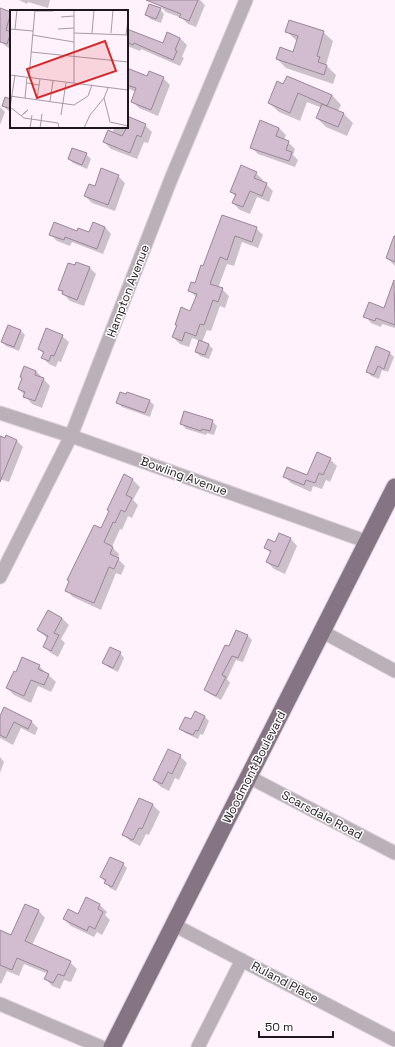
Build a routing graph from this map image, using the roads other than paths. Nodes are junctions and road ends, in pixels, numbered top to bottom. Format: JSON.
{"nodes":[{"id":1,"x":246,"y":0,"type":"edge"},
{"id":2,"x":0,"y":413,"type":"edge"},
{"id":3,"x":71,"y":436,"type":"junction"},
{"id":4,"x":395,"y":487,"type":"edge"},
{"id":5,"x":368,"y":542,"type":"junction"},
{"id":6,"x":0,"y":577,"type":"edge"},
{"id":7,"x":323,"y":632,"type":"junction"},
{"id":8,"x":395,"y":670,"type":"edge"},
{"id":9,"x":249,"y":777,"type":"junction"},
{"id":10,"x":395,"y":854,"type":"edge"},
{"id":11,"x":174,"y":925,"type":"junction"},
{"id":12,"x":242,"y":960,"type":"junction"},
{"id":13,"x":0,"y":1004,"type":"edge"},
{"id":14,"x":395,"y":1040,"type":"edge"},
{"id":15,"x":101,"y":1047,"type":"edge"},
{"id":16,"x":112,"y":1047,"type":"edge"},
{"id":17,"x":198,"y":1047,"type":"edge"}],
"edges":[{"from":1,"to":3,"type":"street","name":"Hampton Avenue"},
{"from":2,"to":3,"type":"street","name":"Bowling Avenue"},
{"from":3,"to":5,"type":"street","name":"Bowling Avenue"},
{"from":3,"to":6,"type":"street","name":"Hampton Avenue"},
{"from":4,"to":5,"type":"main road","name":"Woodmont Boulevard"},
{"from":5,"to":7,"type":"main road","name":"Woodmont Boulevard"},
{"from":7,"to":8,"type":"street"},
{"from":7,"to":9,"type":"main road","name":"Woodmont Boulevard"},
{"from":9,"to":10,"type":"street","name":"Scarsdale Road"},
{"from":9,"to":11,"type":"main road","name":"Woodmont Boulevard"},
{"from":11,"to":12,"type":"street","name":"Ruland Place"},
{"from":11,"to":16,"type":"main road","name":"Woodmont Boulevard"},
{"from":12,"to":14,"type":"street","name":"Ruland Place"},
{"from":12,"to":17,"type":"street"},
{"from":13,"to":15,"type":"street"}]}
